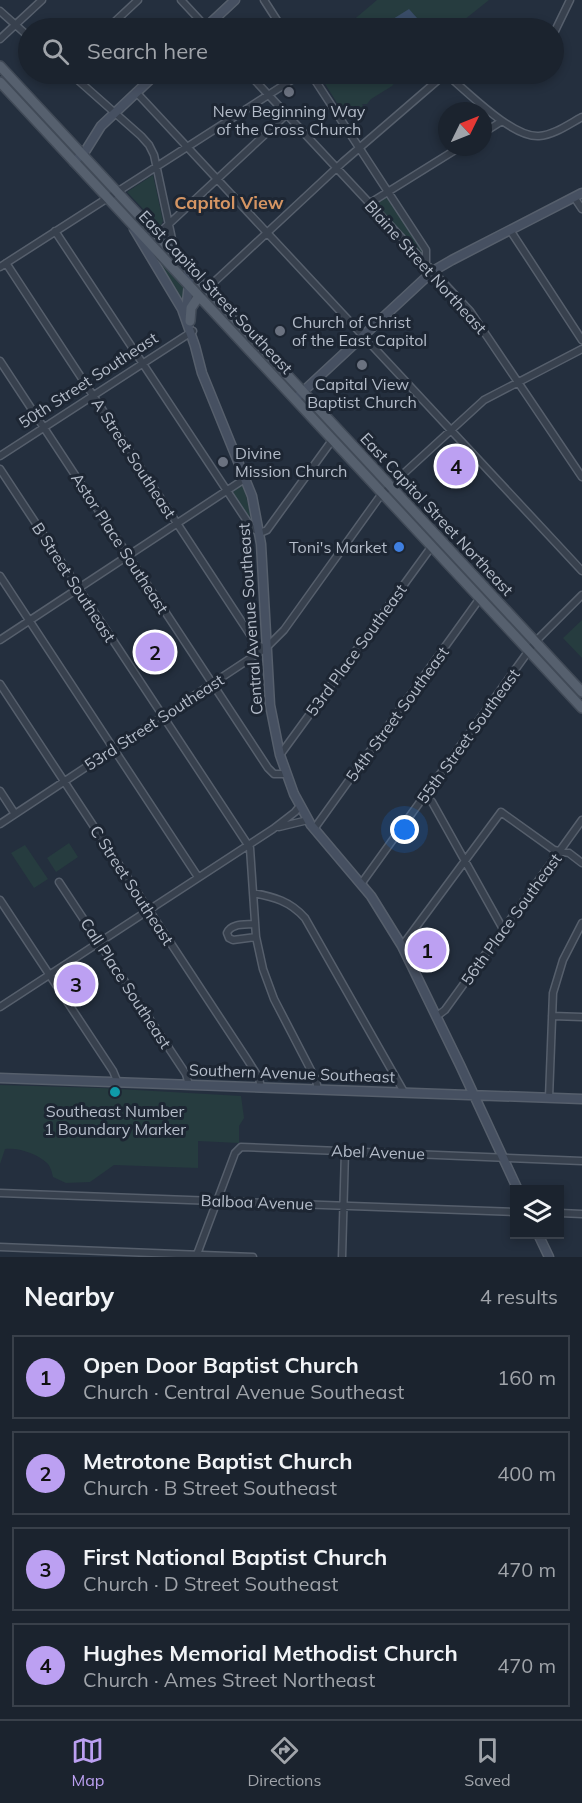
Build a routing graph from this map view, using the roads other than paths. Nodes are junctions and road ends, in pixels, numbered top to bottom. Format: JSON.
{"nodes":[{"id":1,"x":42,"y":0,"type":"edge"},
{"id":2,"x":138,"y":0,"type":"edge"},
{"id":3,"x":181,"y":0,"type":"edge"},
{"id":4,"x":236,"y":0,"type":"edge"},
{"id":5,"x":264,"y":0,"type":"edge"},
{"id":6,"x":570,"y":0,"type":"edge"},
{"id":7,"x":0,"y":11,"type":"edge"},
{"id":8,"x":23,"y":18,"type":"edge"},
{"id":9,"x":119,"y":18,"type":"edge"},
{"id":10,"x":197,"y":18,"type":"edge"},
{"id":11,"x":217,"y":18,"type":"edge"},
{"id":12,"x":276,"y":18,"type":"edge"},
{"id":13,"x":561,"y":18,"type":"edge"},
{"id":14,"x":18,"y":22,"type":"edge"},
{"id":15,"x":15,"y":25,"type":"junction"},
{"id":16,"x":18,"y":28,"type":"edge"},
{"id":17,"x":0,"y":39,"type":"edge"},
{"id":18,"x":0,"y":66,"type":"edge"},
{"id":19,"x":0,"y":82,"type":"edge"},
{"id":20,"x":82,"y":84,"type":"edge"},
{"id":21,"x":145,"y":84,"type":"edge"},
{"id":22,"x":258,"y":84,"type":"edge"},
{"id":23,"x":284,"y":84,"type":"edge"},
{"id":24,"x":317,"y":84,"type":"edge"},
{"id":25,"x":434,"y":84,"type":"edge"},
{"id":26,"x":458,"y":84,"type":"edge"},
{"id":27,"x":136,"y":92,"type":"junction"},
{"id":28,"x":11,"y":93,"type":"junction"},
{"id":29,"x":0,"y":94,"type":"edge"},
{"id":30,"x":268,"y":94,"type":"junction"},
{"id":31,"x":114,"y":112,"type":"junction"},
{"id":32,"x":287,"y":114,"type":"junction"},
{"id":33,"x":582,"y":117,"type":"edge"},
{"id":34,"x":502,"y":121,"type":"junction"},
{"id":35,"x":492,"y":127,"type":"edge"},
{"id":36,"x":187,"y":146,"type":"junction"},
{"id":37,"x":359,"y":148,"type":"junction"},
{"id":38,"x":82,"y":154,"type":"junction"},
{"id":39,"x":446,"y":156,"type":"edge"},
{"id":40,"x":74,"y":162,"type":"junction"},
{"id":41,"x":156,"y":166,"type":"junction"},
{"id":42,"x":337,"y":168,"type":"junction"},
{"id":43,"x":217,"y":179,"type":"junction"},
{"id":44,"x":388,"y":192,"type":"junction"},
{"id":45,"x":112,"y":194,"type":"junction"},
{"id":46,"x":578,"y":195,"type":"edge"},
{"id":47,"x":370,"y":203,"type":"junction"},
{"id":48,"x":582,"y":209,"type":"edge"},
{"id":49,"x":129,"y":220,"type":"junction"},
{"id":50,"x":169,"y":223,"type":"junction"},
{"id":51,"x":510,"y":230,"type":"junction"},
{"id":52,"x":55,"y":231,"type":"junction"},
{"id":53,"x":267,"y":233,"type":"junction"},
{"id":54,"x":157,"y":235,"type":"junction"},
{"id":55,"x":175,"y":254,"type":"junction"},
{"id":56,"x":426,"y":264,"type":"junction"},
{"id":57,"x":3,"y":265,"type":"edge"},
{"id":58,"x":187,"y":267,"type":"junction"},
{"id":59,"x":433,"y":271,"type":"junction"},
{"id":60,"x":190,"y":286,"type":"junction"},
{"id":61,"x":207,"y":289,"type":"junction"},
{"id":62,"x":199,"y":296,"type":"junction"},
{"id":63,"x":191,"y":328,"type":"junction"},
{"id":64,"x":363,"y":336,"type":"junction"},
{"id":65,"x":582,"y":340,"type":"edge"},
{"id":66,"x":582,"y":349,"type":"edge"},
{"id":67,"x":0,"y":361,"type":"edge"},
{"id":68,"x":142,"y":362,"type":"junction"},
{"id":69,"x":518,"y":381,"type":"junction"},
{"id":70,"x":303,"y":392,"type":"junction"},
{"id":71,"x":93,"y":395,"type":"junction"},
{"id":72,"x":295,"y":399,"type":"junction"},
{"id":73,"x":44,"y":427,"type":"junction"},
{"id":74,"x":451,"y":430,"type":"junction"},
{"id":75,"x":333,"y":440,"type":"junction"},
{"id":76,"x":0,"y":456,"type":"edge"},
{"id":77,"x":0,"y":470,"type":"edge"},
{"id":78,"x":582,"y":477,"type":"edge"},
{"id":79,"x":246,"y":478,"type":"junction"},
{"id":80,"x":387,"y":490,"type":"junction"},
{"id":81,"x":227,"y":491,"type":"junction"},
{"id":82,"x":177,"y":524,"type":"junction"},
{"id":83,"x":260,"y":533,"type":"junction"},
{"id":84,"x":432,"y":546,"type":"junction"},
{"id":85,"x":128,"y":556,"type":"junction"},
{"id":86,"x":582,"y":571,"type":"edge"},
{"id":87,"x":0,"y":576,"type":"edge"},
{"id":88,"x":78,"y":588,"type":"junction"},
{"id":89,"x":582,"y":595,"type":"edge"},
{"id":90,"x":480,"y":598,"type":"junction"},
{"id":91,"x":29,"y":620,"type":"junction"},
{"id":92,"x":0,"y":640,"type":"edge"},
{"id":93,"x":532,"y":646,"type":"junction"},
{"id":94,"x":266,"y":648,"type":"junction"},
{"id":95,"x":0,"y":684,"type":"edge"},
{"id":96,"x":212,"y":684,"type":"junction"},
{"id":97,"x":582,"y":692,"type":"edge"},
{"id":98,"x":582,"y":708,"type":"edge"},
{"id":99,"x":163,"y":717,"type":"junction"},
{"id":100,"x":114,"y":749,"type":"junction"},
{"id":101,"x":280,"y":755,"type":"junction"},
{"id":102,"x":286,"y":774,"type":"junction"},
{"id":103,"x":64,"y":782,"type":"junction"},
{"id":104,"x":0,"y":791,"type":"edge"},
{"id":105,"x":425,"y":794,"type":"junction"},
{"id":106,"x":300,"y":806,"type":"junction"},
{"id":107,"x":15,"y":814,"type":"junction"},
{"id":108,"x":308,"y":820,"type":"junction"},
{"id":109,"x":582,"y":820,"type":"edge"},
{"id":110,"x":0,"y":824,"type":"edge"},
{"id":111,"x":273,"y":829,"type":"junction"},
{"id":112,"x":314,"y":829,"type":"junction"},
{"id":113,"x":248,"y":845,"type":"junction"},
{"id":114,"x":560,"y":851,"type":"junction"},
{"id":115,"x":465,"y":861,"type":"junction"},
{"id":116,"x":582,"y":863,"type":"edge"},
{"id":117,"x":198,"y":877,"type":"junction"},
{"id":118,"x":59,"y":882,"type":"dead end"},
{"id":119,"x":361,"y":884,"type":"junction"},
{"id":120,"x":253,"y":893,"type":"junction"},
{"id":121,"x":0,"y":900,"type":"edge"},
{"id":122,"x":148,"y":910,"type":"junction"},
{"id":123,"x":582,"y":923,"type":"edge"},
{"id":124,"x":255,"y":924,"type":"junction"},
{"id":125,"x":503,"y":929,"type":"junction"},
{"id":126,"x":256,"y":938,"type":"junction"},
{"id":127,"x":100,"y":942,"type":"junction"},
{"id":128,"x":402,"y":946,"type":"junction"},
{"id":129,"x":49,"y":975,"type":"junction"},
{"id":130,"x":0,"y":1007,"type":"edge"},
{"id":131,"x":437,"y":1016,"type":"junction"},
{"id":132,"x":552,"y":1016,"type":"junction"},
{"id":133,"x":582,"y":1017,"type":"edge"},
{"id":134,"x":0,"y":1078,"type":"edge"},
{"id":135,"x":118,"y":1083,"type":"junction"},
{"id":136,"x":189,"y":1085,"type":"junction"},
{"id":137,"x":261,"y":1088,"type":"junction"},
{"id":138,"x":318,"y":1090,"type":"junction"},
{"id":139,"x":404,"y":1092,"type":"junction"},
{"id":140,"x":475,"y":1096,"type":"junction"},
{"id":141,"x":549,"y":1098,"type":"junction"},
{"id":142,"x":582,"y":1100,"type":"edge"},
{"id":143,"x":345,"y":1151,"type":"junction"},
{"id":144,"x":503,"y":1156,"type":"junction"},
{"id":145,"x":582,"y":1161,"type":"edge"},
{"id":146,"x":516,"y":1185,"type":"edge"},
{"id":147,"x":0,"y":1193,"type":"edge"},
{"id":148,"x":216,"y":1201,"type":"junction"},
{"id":149,"x":344,"y":1205,"type":"junction"},
{"id":150,"x":510,"y":1212,"type":"edge"},
{"id":151,"x":564,"y":1213,"type":"edge"},
{"id":152,"x":582,"y":1214,"type":"edge"},
{"id":153,"x":540,"y":1239,"type":"edge"},
{"id":154,"x":0,"y":1247,"type":"edge"},
{"id":155,"x":197,"y":1256,"type":"edge"},
{"id":156,"x":253,"y":1257,"type":"edge"},
{"id":157,"x":342,"y":1257,"type":"edge"},
{"id":158,"x":549,"y":1257,"type":"edge"}],
"edges":[{"from":1,"to":8,"type":"street"},
{"from":2,"to":9,"type":"street"},
{"from":3,"to":10,"type":"street"},
{"from":4,"to":11,"type":"main road"},
{"from":5,"to":12,"type":"street"},
{"from":6,"to":13,"type":"street"},
{"from":7,"to":15,"type":"street"},
{"from":14,"to":15,"type":"street"},
{"from":15,"to":16,"type":"street"},
{"from":15,"to":17,"type":"street"},
{"from":18,"to":38,"type":"main road","name":"East Capitol Street Northeast"},
{"from":19,"to":28,"type":"main road","name":"East Capitol Street Southeast"},
{"from":20,"to":31,"type":"street"},
{"from":21,"to":27,"type":"main road"},
{"from":22,"to":30,"type":"street","name":"Blaine Street Northeast"},
{"from":23,"to":30,"type":"street"},
{"from":24,"to":37,"type":"street"},
{"from":25,"to":37,"type":"street"},
{"from":26,"to":34,"type":"street"},
{"from":27,"to":31,"type":"main road"},
{"from":27,"to":36,"type":"street"},
{"from":28,"to":29,"type":"street"},
{"from":28,"to":40,"type":"main road","name":"East Capitol Street Southeast"},
{"from":30,"to":32,"type":"street","name":"Blaine Street Northeast"},
{"from":30,"to":36,"type":"street"},
{"from":31,"to":38,"type":"main road"},
{"from":31,"to":41,"type":"street"},
{"from":32,"to":42,"type":"street","name":"Blaine Street Northeast"},
{"from":32,"to":43,"type":"street"},
{"from":33,"to":34,"type":"street"},
{"from":34,"to":35,"type":"street"},
{"from":36,"to":41,"type":"street"},
{"from":36,"to":43,"type":"street"},
{"from":37,"to":42,"type":"street"},
{"from":37,"to":44,"type":"street"},
{"from":38,"to":40,"type":"main road"},
{"from":38,"to":45,"type":"main road","name":"East Capitol Street Northeast"},
{"from":39,"to":44,"type":"street"},
{"from":40,"to":45,"type":"main road","name":"East Capitol Street Southeast"},
{"from":41,"to":45,"type":"street"},
{"from":41,"to":50,"type":"street"},
{"from":42,"to":47,"type":"street","name":"Blaine Street Northeast"},
{"from":42,"to":53,"type":"street"},
{"from":43,"to":50,"type":"street"},
{"from":43,"to":53,"type":"street"},
{"from":44,"to":47,"type":"street"},
{"from":44,"to":56,"type":"street"},
{"from":45,"to":49,"type":"main road","name":"East Capitol Street Southeast"},
{"from":45,"to":52,"type":"street"},
{"from":45,"to":54,"type":"main road","name":"East Capitol Street Northeast"},
{"from":46,"to":48,"type":"street"},
{"from":46,"to":51,"type":"main road"},
{"from":47,"to":56,"type":"street","name":"Blaine Street Northeast"},
{"from":49,"to":60,"type":"main road","name":"East Capitol Street Southeast"},
{"from":49,"to":63,"type":"main road","name":"Central Avenue Southeast"},
{"from":50,"to":54,"type":"street"},
{"from":50,"to":55,"type":"street"},
{"from":51,"to":59,"type":"main road"},
{"from":51,"to":65,"type":"street"},
{"from":52,"to":57,"type":"street"},
{"from":52,"to":68,"type":"street"},
{"from":53,"to":61,"type":"street"},
{"from":53,"to":64,"type":"street"},
{"from":54,"to":55,"type":"main road","name":"East Capitol Street Northeast"},
{"from":55,"to":58,"type":"main road","name":"East Capitol Street Northeast"},
{"from":56,"to":59,"type":"street","name":"Blaine Street Northeast"},
{"from":57,"to":71,"type":"street","name":"A Street Southeast"},
{"from":58,"to":60,"type":"main road"},
{"from":58,"to":61,"type":"main road","name":"East Capitol Street Northeast"},
{"from":59,"to":64,"type":"main road"},
{"from":59,"to":69,"type":"street","name":"Blaine Street Northeast"},
{"from":60,"to":62,"type":"main road","name":"East Capitol Street Southeast"},
{"from":60,"to":63,"type":"main road"},
{"from":61,"to":62,"type":"street"},
{"from":61,"to":70,"type":"main road","name":"East Capitol Street Northeast"},
{"from":62,"to":63,"type":"main road"},
{"from":62,"to":72,"type":"main road","name":"East Capitol Street Southeast"},
{"from":63,"to":68,"type":"street","name":"50th Street Southeast"},
{"from":63,"to":79,"type":"main road","name":"Central Avenue Southeast"},
{"from":64,"to":70,"type":"main road"},
{"from":64,"to":74,"type":"street"},
{"from":66,"to":69,"type":"street","name":"53rd Street Southeast"},
{"from":67,"to":73,"type":"street","name":"Astor Place Southeast"},
{"from":68,"to":71,"type":"street","name":"50th Street Southeast"},
{"from":68,"to":81,"type":"street"},
{"from":69,"to":74,"type":"street","name":"53rd Street Southeast"},
{"from":69,"to":78,"type":"street","name":"Blaine Street Northeast"},
{"from":70,"to":72,"type":"main road"},
{"from":70,"to":80,"type":"main road","name":"East Capitol Street Northeast"},
{"from":71,"to":73,"type":"street","name":"50th Street Southeast"},
{"from":71,"to":82,"type":"street","name":"A Street Southeast"},
{"from":72,"to":75,"type":"main road","name":"East Capitol Street Southeast"},
{"from":73,"to":76,"type":"street","name":"50th Street Southeast"},
{"from":73,"to":85,"type":"street","name":"Astor Place Southeast"},
{"from":74,"to":80,"type":"street","name":"53rd Street Southeast"},
{"from":74,"to":86,"type":"street"},
{"from":75,"to":80,"type":"main road","name":"East Capitol Street Southeast"},
{"from":75,"to":83,"type":"street"},
{"from":77,"to":88,"type":"street","name":"B Street Southeast"},
{"from":79,"to":81,"type":"street"},
{"from":79,"to":83,"type":"main road","name":"Central Avenue Southeast"},
{"from":80,"to":84,"type":"main road","name":"East Capitol Street Southeast"},
{"from":80,"to":93,"type":"main road","name":"East Capitol Street Northeast"},
{"from":80,"to":94,"type":"street","name":"53rd Street Southeast"},
{"from":81,"to":82,"type":"street"},
{"from":81,"to":83,"type":"street"},
{"from":82,"to":85,"type":"street"},
{"from":82,"to":94,"type":"street","name":"A Street Southeast"},
{"from":83,"to":94,"type":"main road","name":"Central Avenue Southeast"},
{"from":84,"to":90,"type":"main road","name":"East Capitol Street Southeast"},
{"from":84,"to":101,"type":"street","name":"53rd Place Southeast"},
{"from":85,"to":88,"type":"street"},
{"from":85,"to":96,"type":"street","name":"Astor Place Southeast"},
{"from":87,"to":91,"type":"street"},
{"from":88,"to":91,"type":"street"},
{"from":88,"to":99,"type":"street","name":"B Street Southeast"},
{"from":89,"to":93,"type":"street","name":"55th Street Southeast"},
{"from":90,"to":93,"type":"main road","name":"East Capitol Street Southeast"},
{"from":90,"to":112,"type":"street","name":"54th Street Southeast"},
{"from":91,"to":92,"type":"street"},
{"from":91,"to":100,"type":"street"},
{"from":93,"to":97,"type":"main road","name":"East Capitol Street Northeast"},
{"from":93,"to":98,"type":"main road","name":"East Capitol Street Southeast"},
{"from":93,"to":105,"type":"street","name":"55th Street Southeast"},
{"from":94,"to":96,"type":"street","name":"53rd Street Southeast"},
{"from":94,"to":101,"type":"main road","name":"Central Avenue Southeast"},
{"from":95,"to":103,"type":"street","name":"C Street Southeast"},
{"from":96,"to":99,"type":"street","name":"53rd Street Southeast"},
{"from":96,"to":102,"type":"street","name":"Astor Place Southeast"},
{"from":99,"to":100,"type":"street","name":"53rd Street Southeast"},
{"from":99,"to":113,"type":"street","name":"B Street Southeast"},
{"from":100,"to":103,"type":"street","name":"53rd Street Southeast"},
{"from":100,"to":117,"type":"street"},
{"from":101,"to":102,"type":"main road","name":"Central Avenue Southeast"},
{"from":102,"to":106,"type":"main road","name":"Central Avenue Southeast"},
{"from":103,"to":107,"type":"street","name":"53rd Street Southeast"},
{"from":103,"to":122,"type":"street","name":"C Street Southeast"},
{"from":104,"to":107,"type":"street"},
{"from":105,"to":115,"type":"street"},
{"from":105,"to":119,"type":"street","name":"55th Street Southeast"},
{"from":106,"to":108,"type":"main road","name":"Central Avenue Southeast"},
{"from":106,"to":111,"type":"street"},
{"from":107,"to":110,"type":"street","name":"53rd Street Southeast"},
{"from":108,"to":111,"type":"street"},
{"from":108,"to":112,"type":"main road","name":"Central Avenue Southeast"},
{"from":109,"to":114,"type":"street","name":"56th Place Southeast"},
{"from":111,"to":113,"type":"street"},
{"from":112,"to":119,"type":"main road","name":"Central Avenue Southeast"},
{"from":113,"to":117,"type":"street"},
{"from":113,"to":120,"type":"street"},
{"from":114,"to":115,"type":"street"},
{"from":114,"to":116,"type":"street"},
{"from":114,"to":125,"type":"street","name":"56th Place Southeast"},
{"from":115,"to":125,"type":"street"},
{"from":115,"to":128,"type":"street"},
{"from":117,"to":122,"type":"street"},
{"from":118,"to":127,"type":"street","name":"Call Place Southeast"},
{"from":119,"to":128,"type":"main road","name":"Central Avenue Southeast"},
{"from":120,"to":124,"type":"street"},
{"from":120,"to":139,"type":"street"},
{"from":121,"to":129,"type":"street"},
{"from":122,"to":127,"type":"street"},
{"from":122,"to":137,"type":"street","name":"C Street Southeast"},
{"from":123,"to":132,"type":"street"},
{"from":124,"to":126,"type":"street"},
{"from":124,"to":126,"type":"street"},
{"from":125,"to":131,"type":"street","name":"56th Place Southeast"},
{"from":126,"to":138,"type":"street"},
{"from":127,"to":129,"type":"street"},
{"from":127,"to":136,"type":"street","name":"Call Place Southeast"},
{"from":128,"to":131,"type":"main road","name":"Central Avenue Southeast"},
{"from":129,"to":130,"type":"street"},
{"from":129,"to":135,"type":"street"},
{"from":131,"to":140,"type":"main road","name":"Central Avenue Southeast"},
{"from":132,"to":133,"type":"street"},
{"from":132,"to":141,"type":"street"},
{"from":134,"to":135,"type":"main road","name":"Southern Avenue Southeast"},
{"from":135,"to":136,"type":"main road","name":"Southern Avenue Southeast"},
{"from":136,"to":137,"type":"main road","name":"Southern Avenue Southeast"},
{"from":137,"to":138,"type":"main road","name":"Southern Avenue Southeast"},
{"from":138,"to":139,"type":"main road","name":"Southern Avenue Southeast"},
{"from":139,"to":140,"type":"main road","name":"Southern Avenue Southeast"},
{"from":140,"to":141,"type":"main road","name":"Southern Avenue Southeast"},
{"from":140,"to":144,"type":"main road","name":"Central Avenue Southeast"},
{"from":141,"to":142,"type":"main road","name":"Southern Avenue Southeast"},
{"from":143,"to":144,"type":"street","name":"Abel Avenue"},
{"from":143,"to":148,"type":"street","name":"Abel Avenue"},
{"from":143,"to":149,"type":"street"},
{"from":144,"to":145,"type":"street","name":"Abel Avenue"},
{"from":144,"to":146,"type":"main road","name":"Central Avenue Southeast"},
{"from":147,"to":148,"type":"street","name":"Balboa Avenue"},
{"from":148,"to":149,"type":"street","name":"Balboa Avenue"},
{"from":148,"to":155,"type":"street"},
{"from":149,"to":150,"type":"street","name":"Balboa Avenue"},
{"from":149,"to":157,"type":"street"},
{"from":151,"to":152,"type":"street"},
{"from":153,"to":158,"type":"main road"},
{"from":154,"to":155,"type":"street"},
{"from":155,"to":156,"type":"street"}]}
